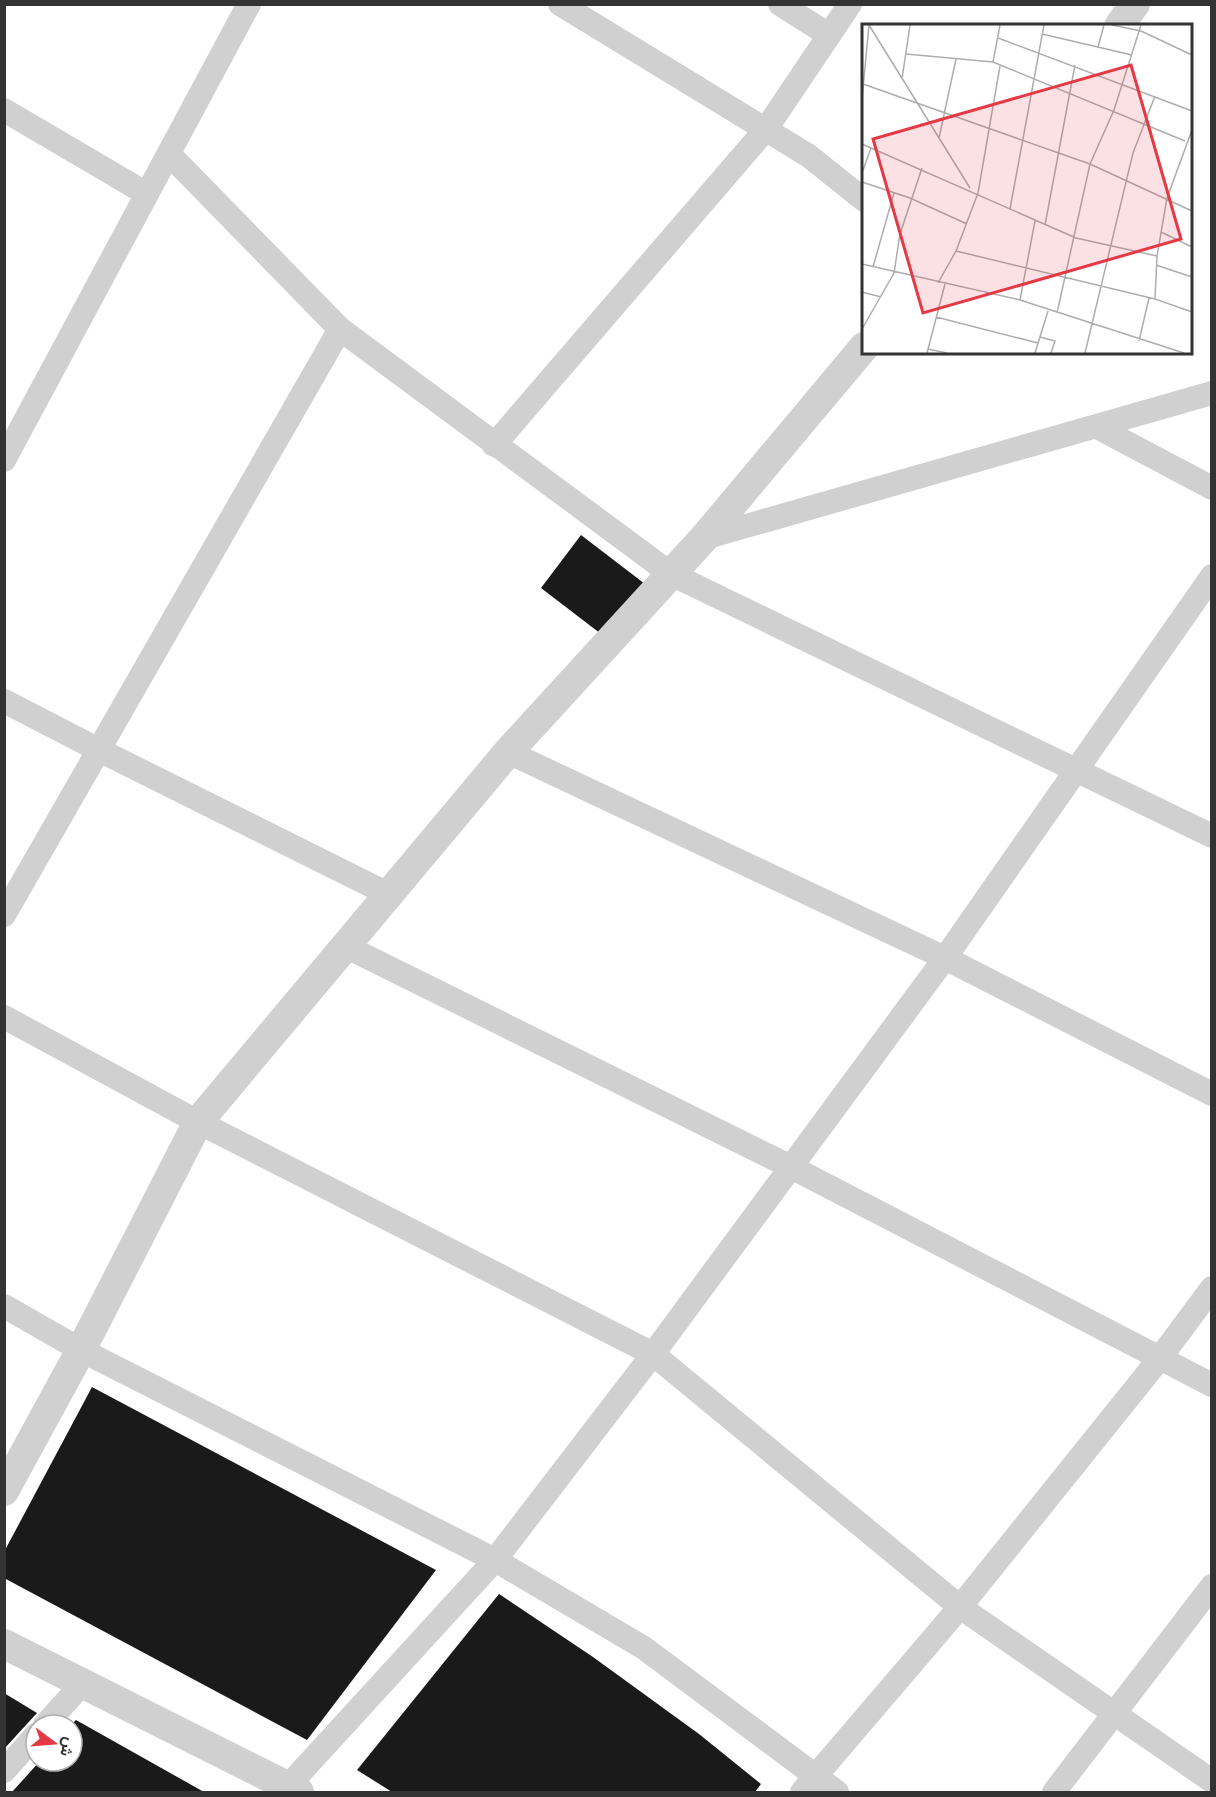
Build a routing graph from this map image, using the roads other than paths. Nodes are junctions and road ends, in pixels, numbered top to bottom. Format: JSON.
{"nodes":[{"id":1,"x":249,"y":4,"type":"edge"},
{"id":2,"x":560,"y":4,"type":"edge"},
{"id":3,"x":780,"y":4,"type":"edge"},
{"id":4,"x":850,"y":4,"type":"edge"},
{"id":5,"x":1135,"y":4,"type":"edge"},
{"id":6,"x":1120,"y":24,"type":"edge"},
{"id":7,"x":829,"y":35,"type":"junction"},
{"id":8,"x":4,"y":110,"type":"edge"},
{"id":9,"x":766,"y":129,"type":"junction"},
{"id":10,"x":169,"y":154,"type":"junction"},
{"id":11,"x":147,"y":194,"type":"junction"},
{"id":12,"x":862,"y":198,"type":"edge"},
{"id":13,"x":340,"y":329,"type":"junction"},
{"id":14,"x":862,"y":349,"type":"edge"},
{"id":15,"x":1212,"y":393,"type":"edge"},
{"id":16,"x":1097,"y":427,"type":"junction"},
{"id":17,"x":494,"y":445,"type":"junction"},
{"id":18,"x":4,"y":460,"type":"edge"},
{"id":19,"x":1212,"y":488,"type":"edge"},
{"id":20,"x":704,"y":538,"type":"junction"},
{"id":21,"x":671,"y":574,"type":"junction"},
{"id":22,"x":1212,"y":576,"type":"edge"},
{"id":23,"x":4,"y":701,"type":"edge"},
{"id":24,"x":99,"y":750,"type":"junction"},
{"id":25,"x":507,"y":752,"type":"junction"},
{"id":26,"x":1076,"y":770,"type":"junction"},
{"id":27,"x":1212,"y":836,"type":"edge"},
{"id":28,"x":388,"y":894,"type":"junction"},
{"id":29,"x":4,"y":915,"type":"edge"},
{"id":30,"x":345,"y":946,"type":"junction"},
{"id":31,"x":945,"y":958,"type":"junction"},
{"id":32,"x":4,"y":1017,"type":"edge"},
{"id":33,"x":1212,"y":1094,"type":"edge"},
{"id":34,"x":198,"y":1122,"type":"junction"},
{"id":35,"x":791,"y":1167,"type":"junction"},
{"id":36,"x":1212,"y":1288,"type":"edge"},
{"id":37,"x":4,"y":1306,"type":"edge"},
{"id":38,"x":81,"y":1350,"type":"junction"},
{"id":39,"x":653,"y":1354,"type":"junction"},
{"id":40,"x":1160,"y":1358,"type":"junction"},
{"id":41,"x":1212,"y":1385,"type":"edge"},
{"id":42,"x":4,"y":1491,"type":"edge"},
{"id":43,"x":495,"y":1560,"type":"junction"},
{"id":44,"x":1212,"y":1586,"type":"edge"},
{"id":45,"x":960,"y":1607,"type":"junction"},
{"id":46,"x":4,"y":1644,"type":"edge"},
{"id":47,"x":83,"y":1683,"type":"junction"},
{"id":48,"x":56,"y":1713,"type":"edge"},
{"id":49,"x":1115,"y":1714,"type":"junction"},
{"id":50,"x":24,"y":1749,"type":"edge"},
{"id":51,"x":4,"y":1771,"type":"edge"},
{"id":52,"x":1212,"y":1781,"type":"edge"},
{"id":53,"x":809,"y":1784,"type":"edge"},
{"id":54,"x":290,"y":1790,"type":"edge"},
{"id":55,"x":837,"y":1792,"type":"edge"},
{"id":56,"x":1054,"y":1792,"type":"edge"}],
"edges":[{"from":1,"to":10,"type":"street"},
{"from":2,"to":9,"type":"street"},
{"from":3,"to":7,"type":"street"},
{"from":4,"to":7,"type":"street"},
{"from":5,"to":6,"type":"street"},
{"from":7,"to":9,"type":"street"},
{"from":8,"to":11,"type":"street"},
{"from":9,"to":12,"type":"street"},
{"from":9,"to":17,"type":"street"},
{"from":10,"to":11,"type":"street"},
{"from":10,"to":13,"type":"street"},
{"from":11,"to":18,"type":"street"},
{"from":13,"to":17,"type":"street"},
{"from":13,"to":24,"type":"street"},
{"from":14,"to":20,"type":"street"},
{"from":15,"to":16,"type":"street"},
{"from":16,"to":19,"type":"street"},
{"from":16,"to":20,"type":"street"},
{"from":17,"to":21,"type":"street"},
{"from":20,"to":21,"type":"street"},
{"from":21,"to":25,"type":"street"},
{"from":21,"to":26,"type":"street"},
{"from":22,"to":26,"type":"street"},
{"from":23,"to":24,"type":"street"},
{"from":24,"to":28,"type":"street"},
{"from":24,"to":29,"type":"street"},
{"from":25,"to":28,"type":"street"},
{"from":25,"to":31,"type":"street"},
{"from":26,"to":27,"type":"street"},
{"from":26,"to":31,"type":"street"},
{"from":28,"to":30,"type":"street"},
{"from":30,"to":34,"type":"street"},
{"from":30,"to":35,"type":"street"},
{"from":31,"to":33,"type":"street"},
{"from":31,"to":35,"type":"street"},
{"from":32,"to":34,"type":"street"},
{"from":34,"to":38,"type":"street"},
{"from":34,"to":39,"type":"street"},
{"from":35,"to":39,"type":"street"},
{"from":35,"to":40,"type":"street"},
{"from":36,"to":40,"type":"street"},
{"from":37,"to":38,"type":"street"},
{"from":38,"to":42,"type":"street"},
{"from":38,"to":43,"type":"street"},
{"from":39,"to":43,"type":"street"},
{"from":39,"to":45,"type":"street"},
{"from":40,"to":41,"type":"street"},
{"from":40,"to":45,"type":"street"},
{"from":43,"to":53,"type":"street"},
{"from":43,"to":54,"type":"street"},
{"from":44,"to":49,"type":"street"},
{"from":45,"to":49,"type":"street"},
{"from":45,"to":53,"type":"street"},
{"from":46,"to":47,"type":"street"},
{"from":47,"to":48,"type":"street"},
{"from":47,"to":54,"type":"street"},
{"from":49,"to":52,"type":"street"},
{"from":49,"to":56,"type":"street"},
{"from":50,"to":51,"type":"street"},
{"from":53,"to":55,"type":"street"}]}
